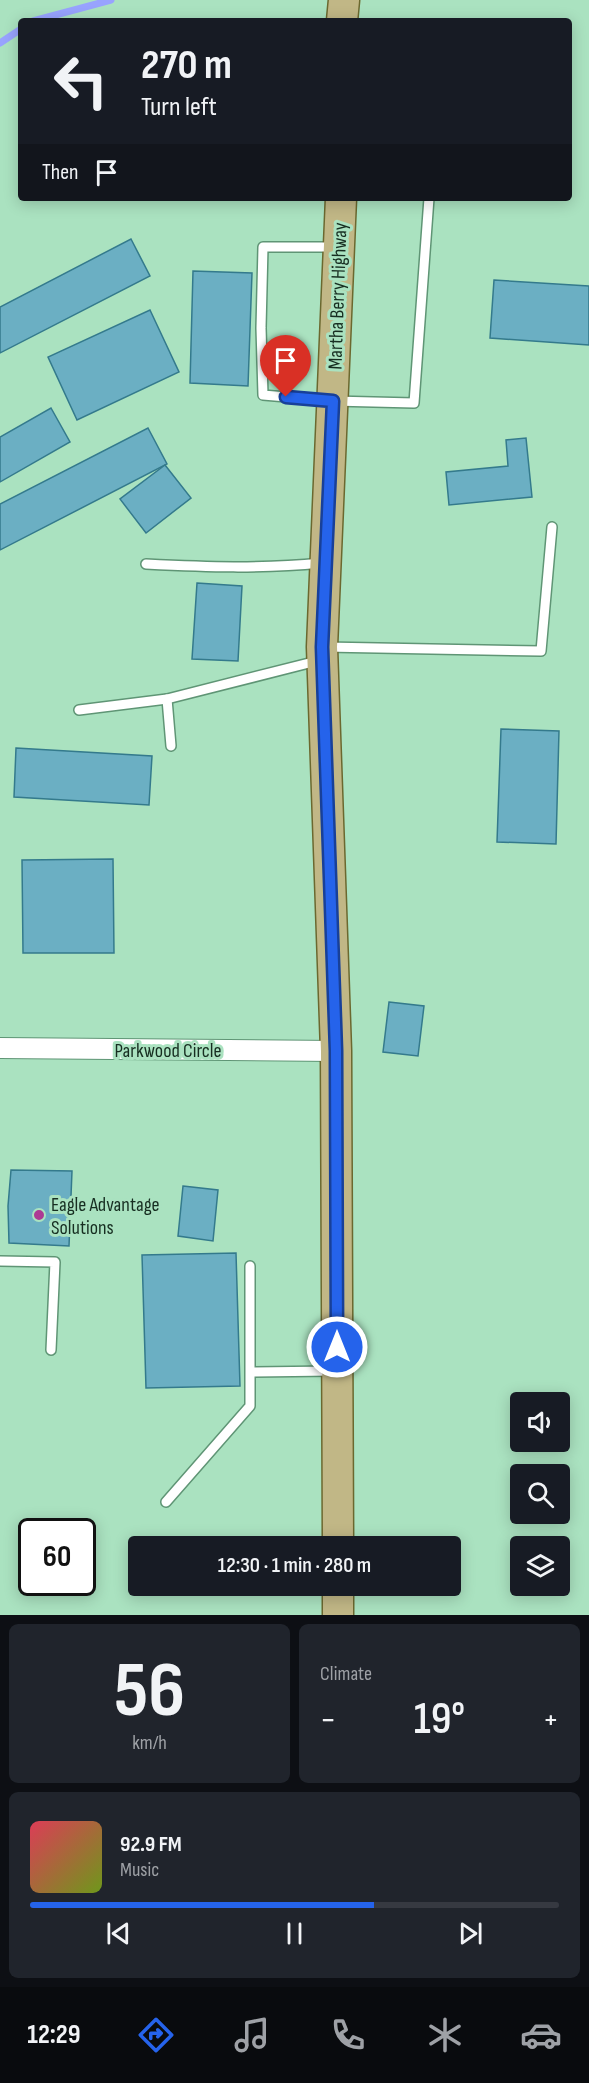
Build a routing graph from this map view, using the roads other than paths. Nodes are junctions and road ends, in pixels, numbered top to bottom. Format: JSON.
{"nodes":[{"id":1,"x":344,"y":0,"type":"edge"},
{"id":2,"x":342,"y":18,"type":"edge"},
{"id":3,"x":341,"y":201,"type":"edge"},
{"id":4,"x":429,"y":201,"type":"edge"},
{"id":5,"x":339,"y":248,"type":"junction"},
{"id":6,"x":333,"y":401,"type":"junction"},
{"id":7,"x":552,"y":528,"type":"dead end"},
{"id":8,"x":326,"y":563,"type":"junction"},
{"id":9,"x":146,"y":564,"type":"dead end"},
{"id":10,"x":322,"y":654,"type":"junction"},
{"id":11,"x":167,"y":699,"type":"junction"},
{"id":12,"x":79,"y":710,"type":"dead end"},
{"id":13,"x":171,"y":746,"type":"dead end"},
{"id":14,"x":0,"y":1048,"type":"edge"},
{"id":15,"x":336,"y":1051,"type":"junction"},
{"id":16,"x":0,"y":1261,"type":"edge"},
{"id":17,"x":250,"y":1266,"type":"dead end"},
{"id":18,"x":51,"y":1350,"type":"dead end"},
{"id":19,"x":337,"y":1371,"type":"junction"},
{"id":20,"x":251,"y":1372,"type":"junction"},
{"id":21,"x":166,"y":1502,"type":"dead end"},
{"id":22,"x":338,"y":1536,"type":"edge"},
{"id":23,"x":338,"y":1596,"type":"edge"},
{"id":24,"x":338,"y":1615,"type":"edge"}],
"edges":[{"from":1,"to":2,"type":"main road"},
{"from":3,"to":5,"type":"main road","name":"Martha Berry Highway"},
{"from":4,"to":6,"type":"lane"},
{"from":5,"to":6,"type":"main road","name":"Martha Berry Highway"},
{"from":5,"to":6,"type":"lane"},
{"from":6,"to":8,"type":"main road","name":"Martha Berry Highway"},
{"from":7,"to":10,"type":"lane"},
{"from":8,"to":9,"type":"lane"},
{"from":8,"to":10,"type":"main road","name":"Martha Berry Highway"},
{"from":10,"to":11,"type":"lane"},
{"from":10,"to":15,"type":"main road","name":"Martha Berry Highway"},
{"from":11,"to":12,"type":"lane"},
{"from":11,"to":13,"type":"lane"},
{"from":14,"to":15,"type":"street","name":"Parkwood Circle"},
{"from":15,"to":19,"type":"main road","name":"Martha Berry Highway"},
{"from":16,"to":18,"type":"lane"},
{"from":17,"to":20,"type":"lane"},
{"from":19,"to":20,"type":"lane"},
{"from":19,"to":22,"type":"main road","name":"Martha Berry Highway"},
{"from":20,"to":21,"type":"lane"},
{"from":23,"to":24,"type":"main road"}]}
